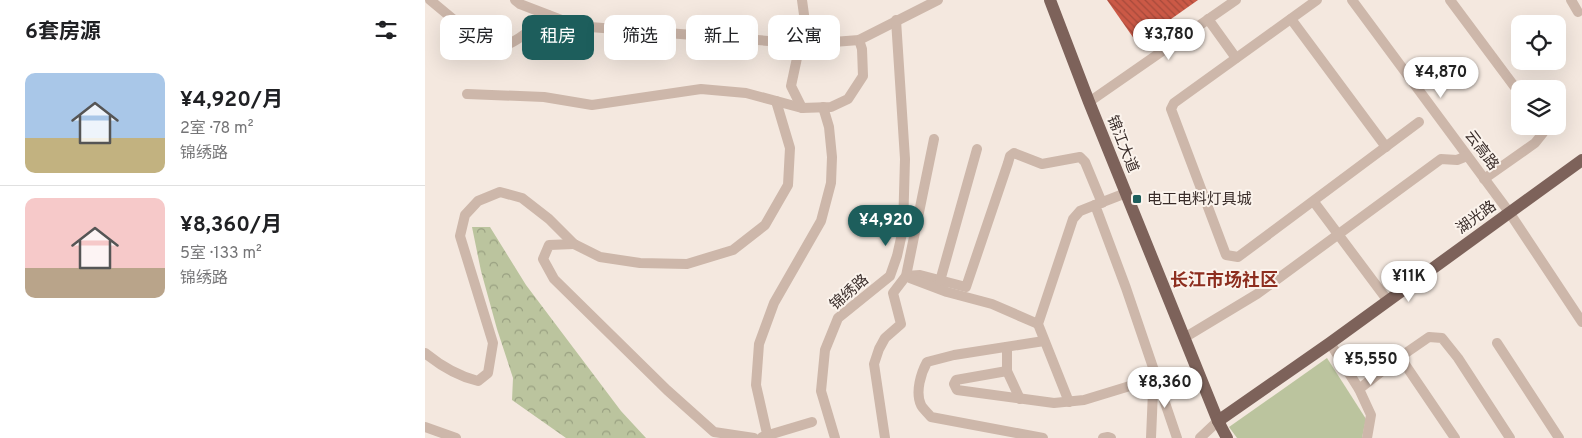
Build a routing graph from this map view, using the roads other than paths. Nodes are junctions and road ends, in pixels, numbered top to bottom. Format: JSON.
{"nodes":[{"id":1,"x":429,"y":0,"type":"edge"},
{"id":2,"x":515,"y":0,"type":"edge"},
{"id":3,"x":802,"y":0,"type":"edge"},
{"id":4,"x":938,"y":0,"type":"edge"},
{"id":5,"x":1050,"y":0,"type":"edge"},
{"id":6,"x":1236,"y":0,"type":"edge"},
{"id":7,"x":1317,"y":0,"type":"edge"},
{"id":8,"x":1352,"y":0,"type":"edge"},
{"id":9,"x":1451,"y":0,"type":"edge"},
{"id":10,"x":1571,"y":0,"type":"edge"},
{"id":11,"x":1578,"y":12,"type":"dead end"},
{"id":12,"x":549,"y":15,"type":"edge"},
{"id":13,"x":804,"y":15,"type":"edge"},
{"id":14,"x":1209,"y":19,"type":"junction"},
{"id":15,"x":1291,"y":19,"type":"junction"},
{"id":16,"x":896,"y":20,"type":"junction"},
{"id":17,"x":594,"y":27,"type":"edge"},
{"id":18,"x":522,"y":35,"type":"edge"},
{"id":19,"x":859,"y":40,"type":"junction"},
{"id":20,"x":768,"y":41,"type":"edge"},
{"id":21,"x":840,"y":42,"type":"edge"},
{"id":22,"x":1236,"y":58,"type":"junction"},
{"id":23,"x":797,"y":60,"type":"edge"},
{"id":24,"x":1511,"y":82,"type":"edge"},
{"id":25,"x":467,"y":94,"type":"dead end"},
{"id":26,"x":776,"y":101,"type":"junction"},
{"id":27,"x":1089,"y":102,"type":"junction"},
{"id":28,"x":802,"y":108,"type":"junction"},
{"id":29,"x":823,"y":108,"type":"junction"},
{"id":30,"x":1419,"y":122,"type":"dead end"},
{"id":31,"x":1542,"y":135,"type":"edge"},
{"id":32,"x":934,"y":139,"type":"dead end"},
{"id":33,"x":1385,"y":148,"type":"junction"},
{"id":34,"x":977,"y":149,"type":"dead end"},
{"id":35,"x":1467,"y":156,"type":"junction"},
{"id":36,"x":1582,"y":160,"type":"edge"},
{"id":37,"x":1484,"y":179,"type":"junction"},
{"id":38,"x":1125,"y":193,"type":"junction"},
{"id":39,"x":1314,"y":202,"type":"junction"},
{"id":40,"x":1099,"y":204,"type":"junction"},
{"id":41,"x":1509,"y":212,"type":"junction"},
{"id":42,"x":904,"y":214,"type":"junction"},
{"id":43,"x":919,"y":215,"type":"junction"},
{"id":44,"x":1338,"y":234,"type":"junction"},
{"id":45,"x":574,"y":244,"type":"junction"},
{"id":46,"x":890,"y":276,"type":"junction"},
{"id":47,"x":906,"y":276,"type":"junction"},
{"id":48,"x":940,"y":280,"type":"junction"},
{"id":49,"x":1387,"y":302,"type":"junction"},
{"id":50,"x":1582,"y":322,"type":"edge"},
{"id":51,"x":1038,"y":324,"type":"junction"},
{"id":52,"x":1184,"y":338,"type":"junction"},
{"id":53,"x":1044,"y":341,"type":"junction"},
{"id":54,"x":1330,"y":343,"type":"junction"},
{"id":55,"x":1497,"y":343,"type":"dead end"},
{"id":56,"x":1007,"y":347,"type":"junction"},
{"id":57,"x":425,"y":353,"type":"edge"},
{"id":58,"x":1400,"y":357,"type":"junction"},
{"id":59,"x":1007,"y":371,"type":"junction"},
{"id":60,"x":1156,"y":378,"type":"junction"},
{"id":61,"x":1359,"y":389,"type":"junction"},
{"id":62,"x":1020,"y":399,"type":"junction"},
{"id":63,"x":1069,"y":402,"type":"junction"},
{"id":64,"x":1218,"y":421,"type":"junction"},
{"id":65,"x":812,"y":422,"type":"dead end"},
{"id":66,"x":425,"y":427,"type":"edge"},
{"id":67,"x":765,"y":437,"type":"edge"},
{"id":68,"x":456,"y":438,"type":"edge"},
{"id":69,"x":754,"y":438,"type":"edge"},
{"id":70,"x":835,"y":438,"type":"edge"},
{"id":71,"x":885,"y":438,"type":"edge"},
{"id":72,"x":1043,"y":438,"type":"edge"},
{"id":73,"x":1103,"y":438,"type":"edge"},
{"id":74,"x":1111,"y":438,"type":"edge"},
{"id":75,"x":1151,"y":438,"type":"edge"},
{"id":76,"x":1177,"y":438,"type":"edge"},
{"id":77,"x":1200,"y":438,"type":"edge"},
{"id":78,"x":1227,"y":438,"type":"edge"},
{"id":79,"x":1367,"y":438,"type":"edge"},
{"id":80,"x":1455,"y":438,"type":"edge"},
{"id":81,"x":1510,"y":438,"type":"edge"},
{"id":82,"x":1559,"y":438,"type":"edge"}],
"edges":[{"from":1,"to":18,"type":"street"},
{"from":2,"to":12,"type":"street"},
{"from":3,"to":13,"type":"street"},
{"from":4,"to":16,"type":"street"},
{"from":5,"to":27,"type":"main road","name":"锦江大道"},
{"from":6,"to":14,"type":"street"},
{"from":7,"to":15,"type":"street"},
{"from":8,"to":35,"type":"street","name":"云高路"},
{"from":9,"to":24,"type":"street"},
{"from":10,"to":11,"type":"street"},
{"from":14,"to":22,"type":"street"},
{"from":14,"to":27,"type":"street"},
{"from":15,"to":22,"type":"street"},
{"from":15,"to":33,"type":"street"},
{"from":16,"to":19,"type":"street"},
{"from":16,"to":42,"type":"street","name":"锦绣路"},
{"from":17,"to":20,"type":"street"},
{"from":19,"to":21,"type":"street"},
{"from":19,"to":29,"type":"street"},
{"from":22,"to":39,"type":"street"},
{"from":23,"to":28,"type":"street"},
{"from":25,"to":26,"type":"street"},
{"from":26,"to":28,"type":"street"},
{"from":26,"to":45,"type":"street"},
{"from":27,"to":38,"type":"main road","name":"锦江大道"},
{"from":28,"to":29,"type":"street"},
{"from":29,"to":67,"type":"street"},
{"from":30,"to":33,"type":"street"},
{"from":31,"to":37,"type":"street"},
{"from":32,"to":43,"type":"street"},
{"from":33,"to":39,"type":"street"},
{"from":34,"to":48,"type":"street"},
{"from":35,"to":37,"type":"street","name":"云高路"},
{"from":35,"to":44,"type":"street"},
{"from":36,"to":41,"type":"main road","name":"湖光路"},
{"from":37,"to":41,"type":"street","name":"云高路"},
{"from":38,"to":40,"type":"street"},
{"from":38,"to":52,"type":"main road","name":"锦江大道"},
{"from":39,"to":44,"type":"street"},
{"from":40,"to":48,"type":"street"},
{"from":40,"to":51,"type":"street"},
{"from":40,"to":60,"type":"street"},
{"from":41,"to":49,"type":"main road","name":"湖光路"},
{"from":41,"to":50,"type":"street","name":"云高路"},
{"from":42,"to":43,"type":"street"},
{"from":42,"to":46,"type":"street","name":"锦绣路"},
{"from":43,"to":47,"type":"street"},
{"from":44,"to":49,"type":"street"},
{"from":44,"to":52,"type":"street"},
{"from":45,"to":57,"type":"street"},
{"from":45,"to":69,"type":"street"},
{"from":46,"to":47,"type":"street"},
{"from":46,"to":70,"type":"street","name":"锦绣路"},
{"from":47,"to":48,"type":"street"},
{"from":47,"to":51,"type":"street"},
{"from":47,"to":71,"type":"street"},
{"from":49,"to":54,"type":"main road","name":"湖光路"},
{"from":51,"to":53,"type":"street"},
{"from":52,"to":64,"type":"main road","name":"锦江大道"},
{"from":53,"to":56,"type":"street"},
{"from":53,"to":63,"type":"street"},
{"from":54,"to":61,"type":"street"},
{"from":54,"to":64,"type":"main road","name":"湖光路"},
{"from":55,"to":82,"type":"street"},
{"from":56,"to":59,"type":"street"},
{"from":56,"to":72,"type":"street"},
{"from":58,"to":61,"type":"street"},
{"from":58,"to":80,"type":"street"},
{"from":58,"to":81,"type":"street"},
{"from":59,"to":62,"type":"street"},
{"from":59,"to":62,"type":"street"},
{"from":60,"to":63,"type":"street"},
{"from":60,"to":75,"type":"street"},
{"from":60,"to":76,"type":"street"},
{"from":61,"to":79,"type":"street"},
{"from":62,"to":63,"type":"street"},
{"from":64,"to":77,"type":"street"},
{"from":64,"to":78,"type":"main road","name":"锦江大道"},
{"from":65,"to":67,"type":"street"},
{"from":66,"to":68,"type":"street"},
{"from":73,"to":74,"type":"street"}]}
